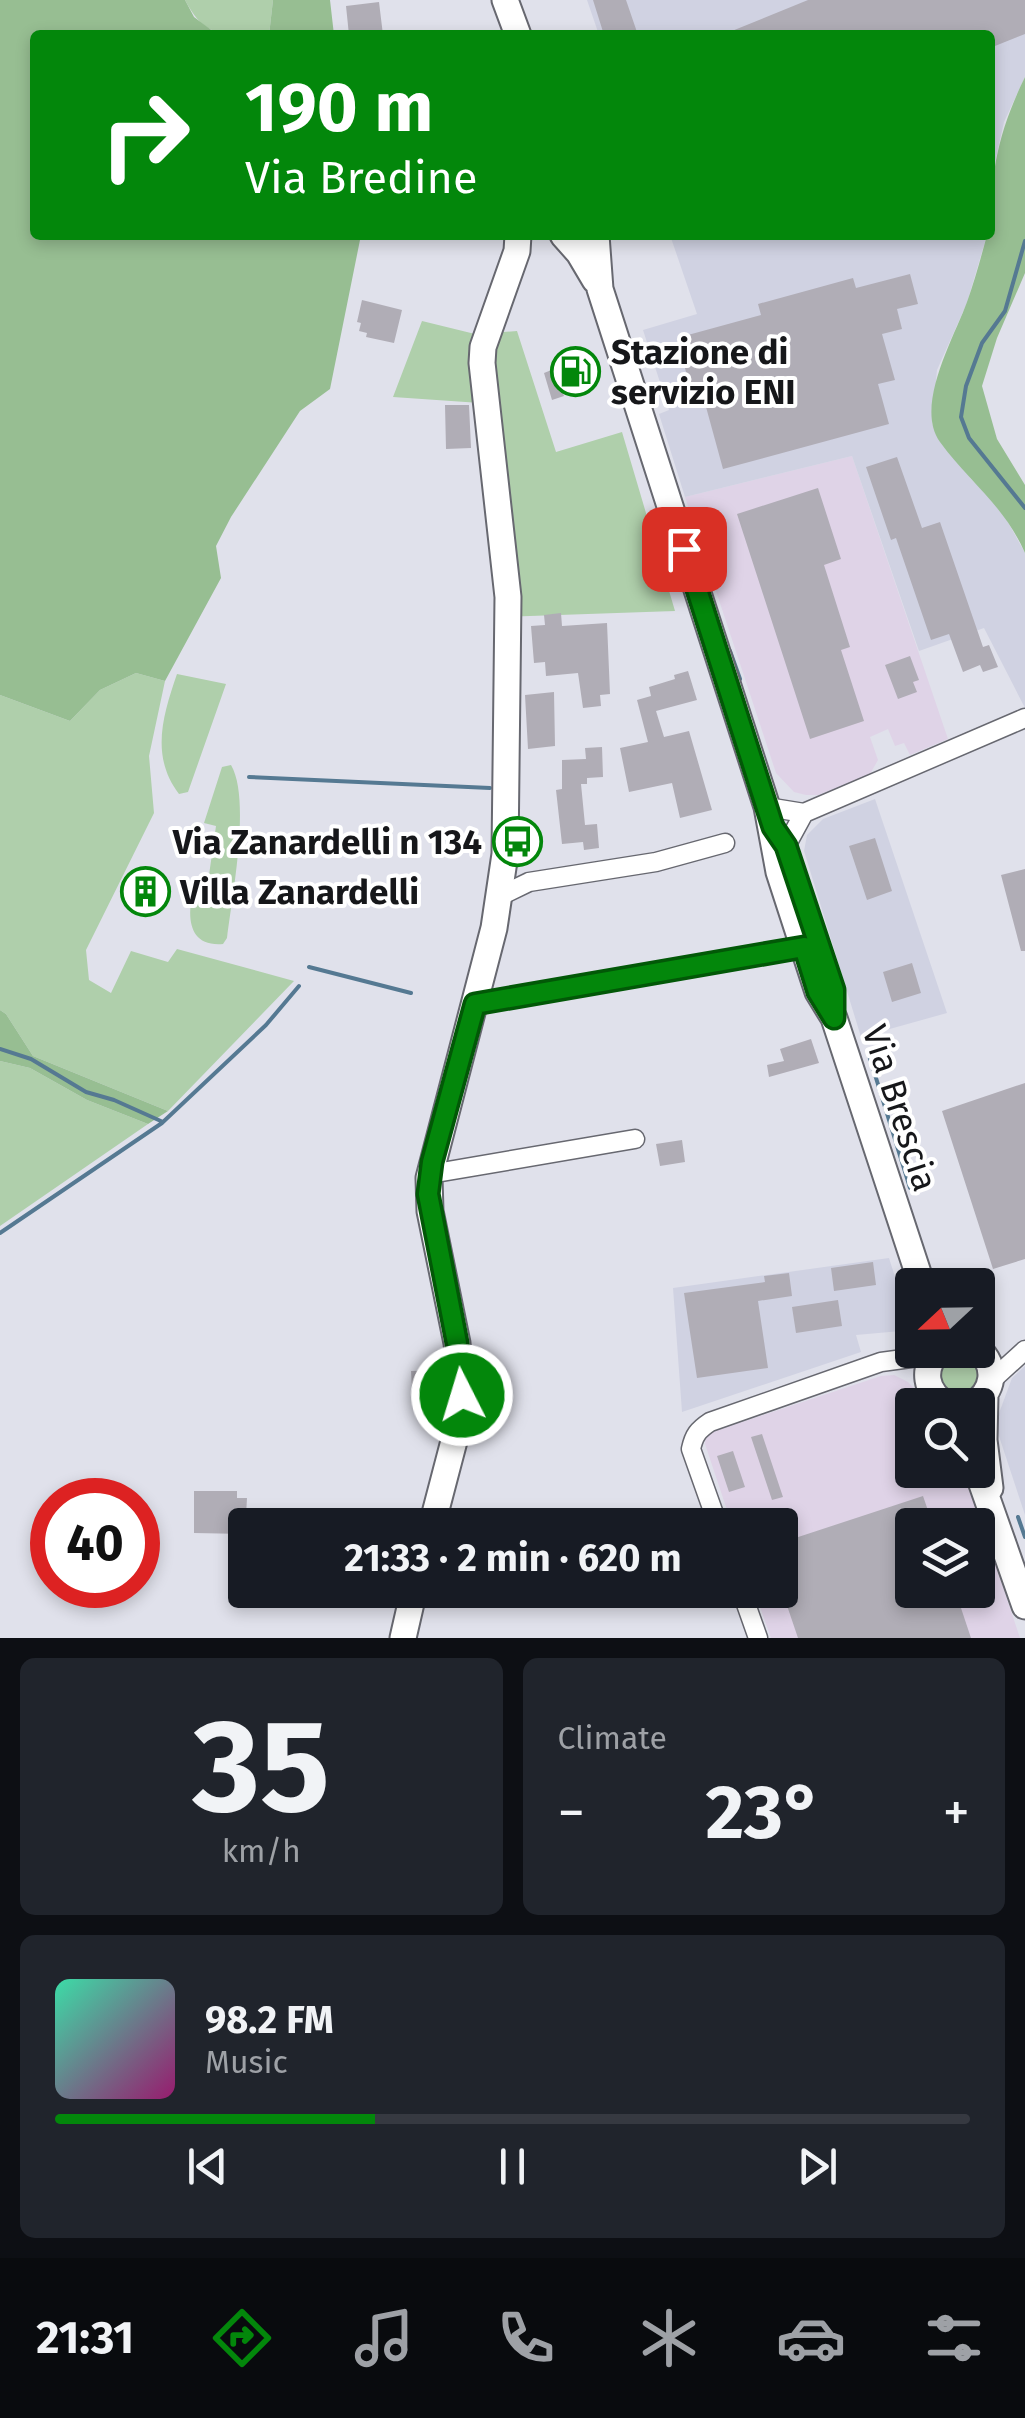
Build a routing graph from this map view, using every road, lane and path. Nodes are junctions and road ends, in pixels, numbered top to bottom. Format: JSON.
{"nodes":[{"id":1,"x":505,"y":0,"type":"edge"},
{"id":2,"x":516,"y":30,"type":"edge"},
{"id":3,"x":567,"y":240,"type":"edge"},
{"id":4,"x":596,"y":240,"type":"edge"},
{"id":5,"x":517,"y":243,"type":"edge"},
{"id":6,"x":600,"y":288,"type":"junction"},
{"id":7,"x":721,"y":661,"type":"junction"},
{"id":8,"x":1025,"y":718,"type":"edge"},
{"id":9,"x":804,"y":812,"type":"junction"},
{"id":10,"x":775,"y":826,"type":"junction"},
{"id":11,"x":725,"y":843,"type":"dead end"},
{"id":12,"x":504,"y":869,"type":"junction"},
{"id":13,"x":529,"y":882,"type":"junction"},
{"id":14,"x":500,"y":896,"type":"junction"},
{"id":15,"x":804,"y":947,"type":"junction"},
{"id":16,"x":475,"y":1004,"type":"junction"},
{"id":17,"x":834,"y":1018,"type":"junction"},
{"id":18,"x":635,"y":1138,"type":"dead end"},
{"id":19,"x":430,"y":1174,"type":"junction"},
{"id":20,"x":900,"y":1221,"type":"junction"},
{"id":21,"x":916,"y":1268,"type":"edge"},
{"id":22,"x":929,"y":1268,"type":"edge"},
{"id":23,"x":1025,"y":1350,"type":"edge"},
{"id":24,"x":995,"y":1351,"type":"edge"},
{"id":25,"x":895,"y":1359,"type":"edge"},
{"id":26,"x":881,"y":1362,"type":"junction"},
{"id":27,"x":930,"y":1388,"type":"edge"},
{"id":28,"x":989,"y":1388,"type":"edge"},
{"id":29,"x":984,"y":1488,"type":"edge"},
{"id":30,"x":991,"y":1488,"type":"edge"},
{"id":31,"x":437,"y":1508,"type":"edge"},
{"id":32,"x":712,"y":1508,"type":"edge"},
{"id":33,"x":996,"y":1518,"type":"junction"},
{"id":34,"x":1025,"y":1606,"type":"edge"},
{"id":35,"x":410,"y":1608,"type":"edge"},
{"id":36,"x":747,"y":1608,"type":"edge"},
{"id":37,"x":402,"y":1638,"type":"edge"},
{"id":38,"x":758,"y":1638,"type":"edge"}],
"edges":[{"from":1,"to":2,"type":"main road"},
{"from":3,"to":6,"type":"main road","name":"Via Brescia"},
{"from":4,"to":6,"type":"main road","name":"Via Brescia"},
{"from":5,"to":12,"type":"main road"},
{"from":6,"to":7,"type":"main road","name":"Via Brescia"},
{"from":7,"to":9,"type":"street"},
{"from":7,"to":10,"type":"main road","name":"Via Brescia"},
{"from":8,"to":9,"type":"street"},
{"from":9,"to":10,"type":"street"},
{"from":9,"to":10,"type":"street"},
{"from":10,"to":15,"type":"main road","name":"Via Brescia"},
{"from":10,"to":17,"type":"main road","name":"Via Brescia"},
{"from":11,"to":13,"type":"street"},
{"from":12,"to":13,"type":"street"},
{"from":12,"to":14,"type":"main road"},
{"from":13,"to":14,"type":"street"},
{"from":14,"to":16,"type":"main road"},
{"from":15,"to":16,"type":"street"},
{"from":15,"to":17,"type":"main road","name":"Via Brescia"},
{"from":16,"to":19,"type":"main road"},
{"from":17,"to":20,"type":"main road","name":"Via Brescia"},
{"from":18,"to":19,"type":"street"},
{"from":19,"to":31,"type":"main road"},
{"from":20,"to":21,"type":"main road","name":"Via Brescia"},
{"from":20,"to":22,"type":"main road","name":"Via Brescia"},
{"from":23,"to":24,"type":"street"},
{"from":23,"to":28,"type":"street"},
{"from":25,"to":26,"type":"street"},
{"from":26,"to":27,"type":"street"},
{"from":26,"to":32,"type":"street"},
{"from":29,"to":33,"type":"main road"},
{"from":30,"to":33,"type":"main road"},
{"from":33,"to":34,"type":"main road"},
{"from":35,"to":37,"type":"main road"},
{"from":36,"to":38,"type":"street"}]}
